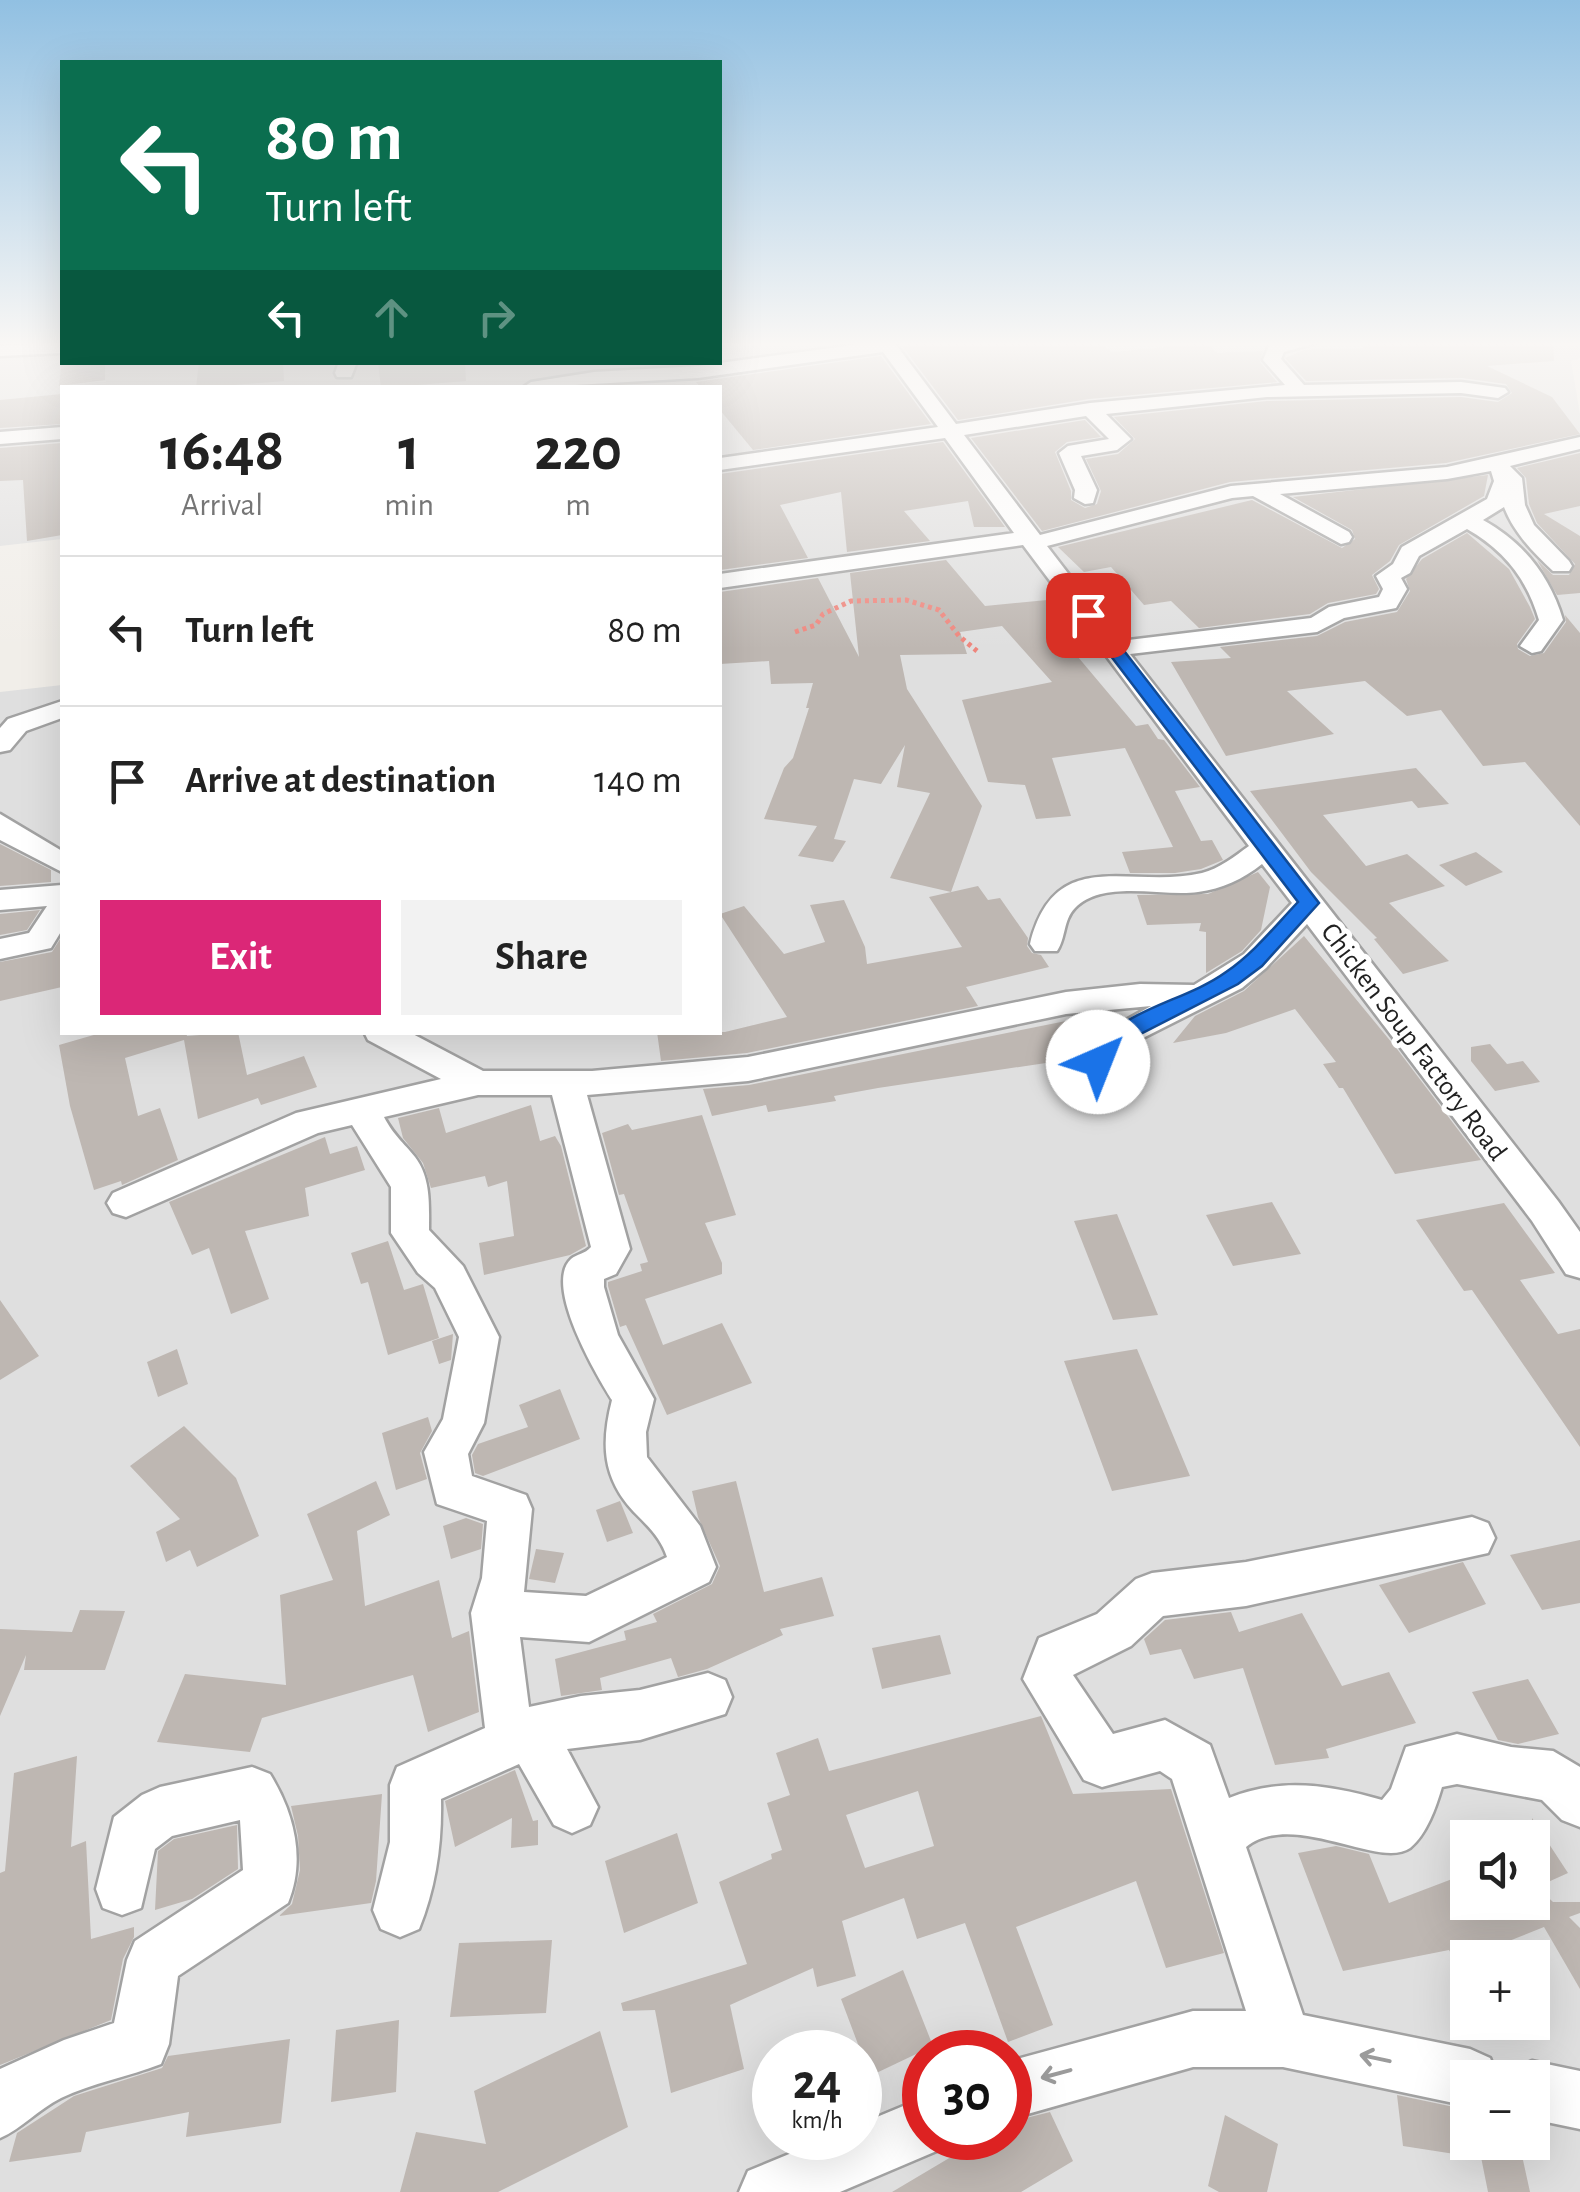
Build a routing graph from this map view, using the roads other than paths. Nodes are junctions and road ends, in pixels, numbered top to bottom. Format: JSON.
{"nodes":[{"id":1,"x":856,"y":444,"type":"edge"},
{"id":2,"x":958,"y":444,"type":"edge"},
{"id":3,"x":1116,"y":444,"type":"edge"},
{"id":4,"x":1575,"y":444,"type":"edge"},
{"id":5,"x":722,"y":464,"type":"edge"},
{"id":6,"x":1499,"y":466,"type":"junction"},
{"id":7,"x":1254,"y":488,"type":"junction"},
{"id":8,"x":1085,"y":498,"type":"dead end"},
{"id":9,"x":1467,"y":520,"type":"junction"},
{"id":10,"x":1340,"y":537,"type":"dead end"},
{"id":11,"x":1032,"y":540,"type":"junction"},
{"id":12,"x":1571,"y":562,"type":"edge"},
{"id":13,"x":1532,"y":570,"type":"junction"},
{"id":14,"x":722,"y":581,"type":"edge"},
{"id":15,"x":1532,"y":646,"type":"dead end"},
{"id":16,"x":1113,"y":649,"type":"junction"},
{"id":17,"x":60,"y":710,"type":"edge"},
{"id":18,"x":0,"y":744,"type":"edge"},
{"id":19,"x":0,"y":824,"type":"edge"},
{"id":20,"x":1266,"y":847,"type":"junction"},
{"id":21,"x":60,"y":862,"type":"edge"},
{"id":22,"x":60,"y":894,"type":"edge"},
{"id":23,"x":0,"y":900,"type":"edge"},
{"id":24,"x":1309,"y":903,"type":"junction"},
{"id":25,"x":60,"y":910,"type":"edge"},
{"id":26,"x":1046,"y":944,"type":"dead end"},
{"id":27,"x":0,"y":950,"type":"edge"},
{"id":28,"x":1198,"y":996,"type":"junction"},
{"id":29,"x":386,"y":1035,"type":"edge"},
{"id":30,"x":1098,"y":1062,"type":"dead end"},
{"id":31,"x":478,"y":1083,"type":"junction"},
{"id":32,"x":566,"y":1083,"type":"junction"},
{"id":33,"x":362,"y":1110,"type":"junction"},
{"id":34,"x":126,"y":1203,"type":"dead end"},
{"id":35,"x":1580,"y":1263,"type":"edge"},
{"id":36,"x":1472,"y":1538,"type":"dead end"},
{"id":37,"x":494,"y":1613,"type":"junction"},
{"id":38,"x":708,"y":1697,"type":"dead end"},
{"id":39,"x":524,"y":1736,"type":"junction"},
{"id":40,"x":1580,"y":1802,"type":"edge"},
{"id":41,"x":572,"y":1807,"type":"dead end"},
{"id":42,"x":1218,"y":1838,"type":"junction"},
{"id":43,"x":122,"y":1888,"type":"dead end"},
{"id":44,"x":400,"y":1910,"type":"dead end"},
{"id":45,"x":1283,"y":2039,"type":"junction"},
{"id":46,"x":1450,"y":2074,"type":"edge"},
{"id":47,"x":1032,"y":2084,"type":"edge"},
{"id":48,"x":1550,"y":2094,"type":"edge"},
{"id":49,"x":1580,"y":2100,"type":"edge"},
{"id":50,"x":0,"y":2109,"type":"edge"},
{"id":51,"x":902,"y":2136,"type":"edge"},
{"id":52,"x":769,"y":2192,"type":"edge"}],
"edges":[{"from":1,"to":5,"type":"street"},
{"from":2,"to":11,"type":"street","name":"Chicken Soup Factory Road"},
{"from":3,"to":8,"type":"street"},
{"from":4,"to":6,"type":"street"},
{"from":6,"to":7,"type":"street"},
{"from":6,"to":9,"type":"street"},
{"from":6,"to":12,"type":"street"},
{"from":7,"to":10,"type":"street"},
{"from":7,"to":11,"type":"street"},
{"from":9,"to":13,"type":"street"},
{"from":9,"to":16,"type":"street"},
{"from":11,"to":14,"type":"street"},
{"from":11,"to":16,"type":"street","name":"Chicken Soup Factory Road"},
{"from":12,"to":13,"type":"street"},
{"from":13,"to":15,"type":"street"},
{"from":16,"to":20,"type":"street","name":"Chicken Soup Factory Road"},
{"from":17,"to":18,"type":"street"},
{"from":19,"to":21,"type":"street"},
{"from":20,"to":24,"type":"street","name":"Chicken Soup Factory Road"},
{"from":20,"to":26,"type":"street"},
{"from":22,"to":23,"type":"street"},
{"from":24,"to":28,"type":"street"},
{"from":24,"to":35,"type":"street","name":"Chicken Soup Factory Road"},
{"from":25,"to":27,"type":"street"},
{"from":28,"to":30,"type":"street"},
{"from":28,"to":32,"type":"street"},
{"from":29,"to":31,"type":"street"},
{"from":31,"to":32,"type":"street"},
{"from":31,"to":33,"type":"street"},
{"from":32,"to":37,"type":"street"},
{"from":33,"to":34,"type":"street"},
{"from":33,"to":37,"type":"street"},
{"from":36,"to":42,"type":"street"},
{"from":37,"to":39,"type":"street"},
{"from":38,"to":39,"type":"street"},
{"from":39,"to":41,"type":"street"},
{"from":39,"to":44,"type":"street"},
{"from":40,"to":42,"type":"street"},
{"from":42,"to":45,"type":"street"},
{"from":43,"to":50,"type":"street"},
{"from":46,"to":45,"type":"street","one_way":true},
{"from":45,"to":47,"type":"street","one_way":true},
{"from":48,"to":49,"type":"street"},
{"from":51,"to":52,"type":"street"}]}
